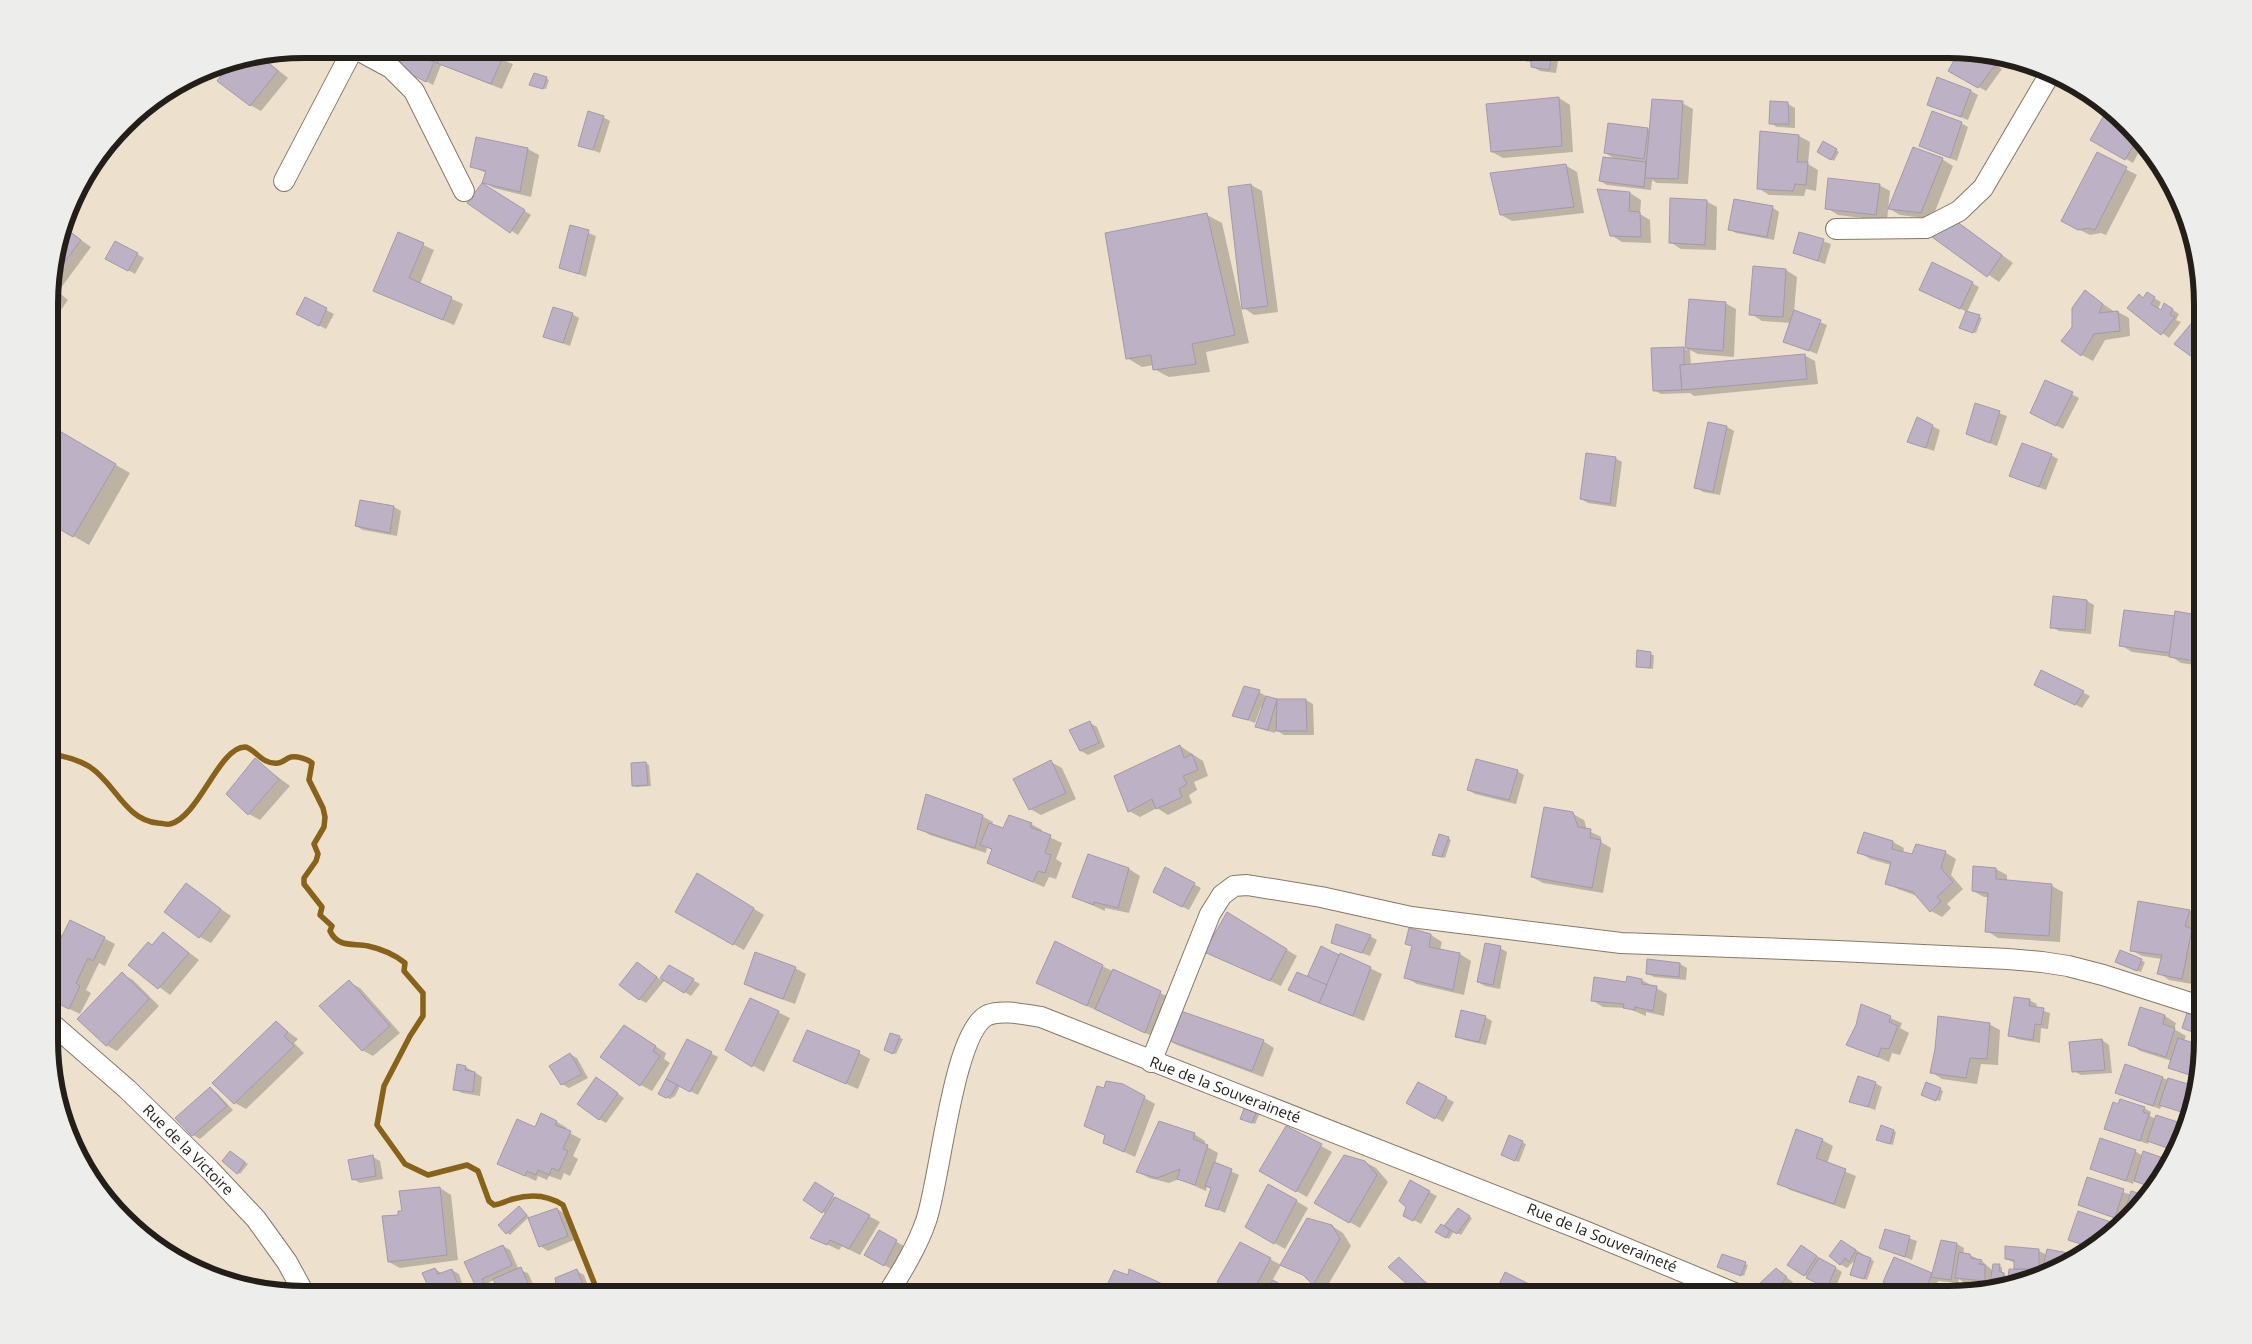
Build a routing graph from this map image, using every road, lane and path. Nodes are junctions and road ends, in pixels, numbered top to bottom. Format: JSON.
{"nodes":[{"id":1,"x":349,"y":58,"type":"edge"},
{"id":2,"x":372,"y":58,"type":"edge"},
{"id":3,"x":2047,"y":78,"type":"edge"},
{"id":4,"x":284,"y":181,"type":"dead end"},
{"id":5,"x":464,"y":191,"type":"dead end"},
{"id":6,"x":1836,"y":229,"type":"dead end"},
{"id":7,"x":2194,"y":1003,"type":"edge"},
{"id":8,"x":58,"y":1029,"type":"edge"},
{"id":9,"x":1151,"y":1062,"type":"junction"},
{"id":10,"x":300,"y":1286,"type":"edge"},
{"id":11,"x":893,"y":1286,"type":"edge"},
{"id":12,"x":1717,"y":1286,"type":"edge"}],
"edges":[{"from":1,"to":4,"type":"street"},
{"from":2,"to":5,"type":"street"},
{"from":3,"to":6,"type":"street"},
{"from":7,"to":9,"type":"street"},
{"from":8,"to":10,"type":"street","name":"Rue de la Victoire"},
{"from":9,"to":11,"type":"street","name":"Rue de la Souveraineté"},
{"from":9,"to":12,"type":"street","name":"Rue de la Souveraineté"}]}
